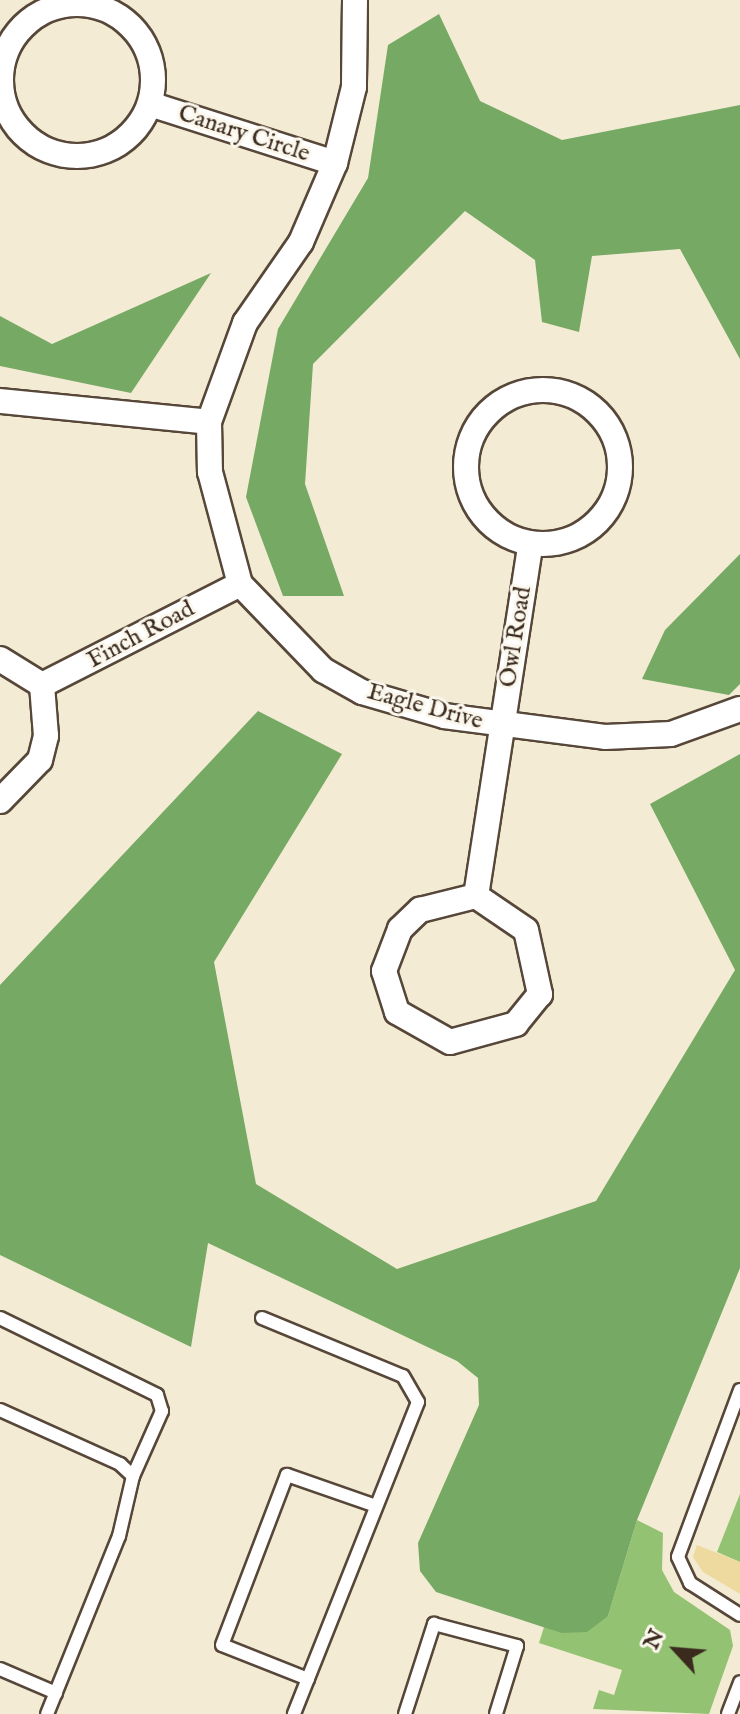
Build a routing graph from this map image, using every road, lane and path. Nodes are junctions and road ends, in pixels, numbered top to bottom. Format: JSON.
{"nodes":[{"id":1,"x":355,"y":0,"type":"edge"},
{"id":2,"x":153,"y":105,"type":"junction"},
{"id":3,"x":335,"y":163,"type":"junction"},
{"id":4,"x":0,"y":401,"type":"edge"},
{"id":5,"x":209,"y":422,"type":"junction"},
{"id":6,"x":530,"y":547,"type":"junction"},
{"id":7,"x":240,"y":584,"type":"junction"},
{"id":8,"x":0,"y":659,"type":"edge"},
{"id":9,"x":42,"y":685,"type":"junction"},
{"id":10,"x":740,"y":709,"type":"edge"},
{"id":11,"x":502,"y":726,"type":"junction"},
{"id":12,"x":0,"y":801,"type":"edge"},
{"id":13,"x":476,"y":896,"type":"junction"},
{"id":14,"x":0,"y":1318,"type":"edge"},
{"id":15,"x":262,"y":1318,"type":"dead end"},
{"id":16,"x":740,"y":1390,"type":"edge"},
{"id":17,"x":0,"y":1410,"type":"edge"},
{"id":18,"x":133,"y":1476,"type":"junction"},
{"id":19,"x":376,"y":1506,"type":"junction"},
{"id":20,"x":740,"y":1615,"type":"edge"},
{"id":21,"x":0,"y":1669,"type":"edge"},
{"id":22,"x":308,"y":1679,"type":"junction"},
{"id":23,"x":740,"y":1682,"type":"edge"},
{"id":24,"x":56,"y":1693,"type":"junction"},
{"id":25,"x":47,"y":1714,"type":"edge"},
{"id":26,"x":294,"y":1714,"type":"edge"},
{"id":27,"x":405,"y":1714,"type":"edge"},
{"id":28,"x":496,"y":1714,"type":"edge"},
{"id":29,"x":728,"y":1714,"type":"edge"}],
"edges":[{"from":1,"to":3,"type":"street","name":"Eagle Drive"},
{"from":2,"to":2,"type":"street","name":"Canary Circle"},
{"from":2,"to":3,"type":"street","name":"Canary Circle"},
{"from":3,"to":5,"type":"street","name":"Eagle Drive"},
{"from":4,"to":5,"type":"street"},
{"from":5,"to":7,"type":"street","name":"Eagle Drive"},
{"from":6,"to":6,"type":"street"},
{"from":6,"to":11,"type":"street","name":"Owl Road"},
{"from":7,"to":9,"type":"street","name":"Finch Road"},
{"from":7,"to":11,"type":"street","name":"Eagle Drive"},
{"from":8,"to":9,"type":"street"},
{"from":9,"to":12,"type":"street"},
{"from":10,"to":11,"type":"street","name":"Eagle Drive"},
{"from":11,"to":13,"type":"street","name":"Owl Road"},
{"from":13,"to":13,"type":"street"},
{"from":14,"to":18,"type":"lane"},
{"from":15,"to":19,"type":"lane"},
{"from":16,"to":20,"type":"lane"},
{"from":17,"to":18,"type":"lane"},
{"from":18,"to":24,"type":"lane"},
{"from":19,"to":22,"type":"lane"},
{"from":19,"to":22,"type":"lane"},
{"from":21,"to":24,"type":"lane"},
{"from":22,"to":26,"type":"lane"},
{"from":23,"to":29,"type":"lane"},
{"from":24,"to":25,"type":"lane"},
{"from":27,"to":28,"type":"lane"}]}
